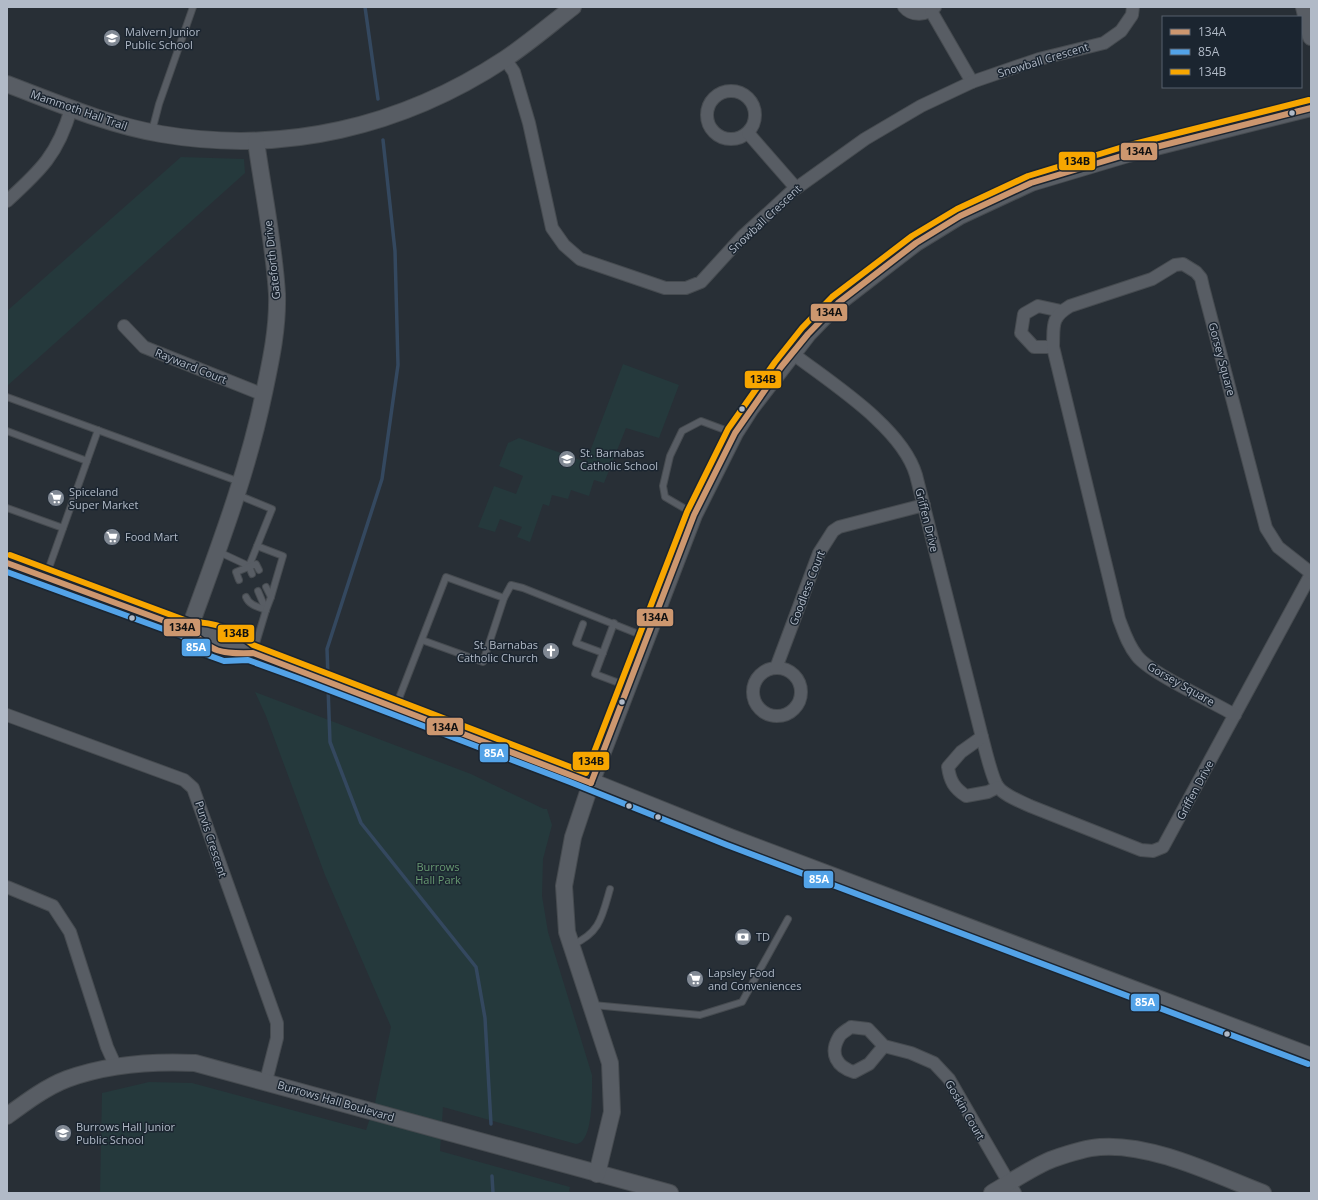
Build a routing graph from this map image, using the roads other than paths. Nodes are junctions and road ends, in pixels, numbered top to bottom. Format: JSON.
{"nodes":[{"id":1,"x":193,"y":7,"type":"edge"},
{"id":2,"x":573,"y":7,"type":"edge"},
{"id":3,"x":904,"y":7,"type":"edge"},
{"id":4,"x":1133,"y":7,"type":"edge"},
{"id":5,"x":1304,"y":7,"type":"edge"},
{"id":6,"x":933,"y":9,"type":"edge"},
{"id":7,"x":1311,"y":37,"type":"edge"},
{"id":8,"x":505,"y":59,"type":"junction"},
{"id":9,"x":972,"y":82,"type":"junction"},
{"id":10,"x":7,"y":84,"type":"edge"},
{"id":11,"x":71,"y":108,"type":"junction"},
{"id":12,"x":1311,"y":108,"type":"edge"},
{"id":13,"x":152,"y":132,"type":"junction"},
{"id":14,"x":748,"y":133,"type":"junction"},
{"id":15,"x":256,"y":141,"type":"junction"},
{"id":16,"x":796,"y":188,"type":"junction"},
{"id":17,"x":7,"y":201,"type":"edge"},
{"id":18,"x":1061,"y":311,"type":"junction"},
{"id":19,"x":124,"y":326,"type":"dead end"},
{"id":20,"x":1052,"y":347,"type":"junction"},
{"id":21,"x":792,"y":353,"type":"junction"},
{"id":22,"x":264,"y":395,"type":"junction"},
{"id":23,"x":7,"y":397,"type":"edge"},
{"id":24,"x":98,"y":430,"type":"junction"},
{"id":25,"x":7,"y":431,"type":"edge"},
{"id":26,"x":735,"y":433,"type":"junction"},
{"id":27,"x":87,"y":461,"type":"junction"},
{"id":28,"x":238,"y":488,"type":"junction"},
{"id":29,"x":924,"y":505,"type":"junction"},
{"id":30,"x":7,"y":508,"type":"edge"},
{"id":31,"x":694,"y":514,"type":"junction"},
{"id":32,"x":63,"y":528,"type":"junction"},
{"id":33,"x":257,"y":546,"type":"junction"},
{"id":34,"x":218,"y":552,"type":"junction"},
{"id":35,"x":7,"y":563,"type":"edge"},
{"id":36,"x":249,"y":566,"type":"junction"},
{"id":37,"x":259,"y":570,"type":"dead end"},
{"id":38,"x":1311,"y":573,"type":"edge"},
{"id":39,"x":252,"y":574,"type":"dead end"},
{"id":40,"x":46,"y":578,"type":"junction"},
{"id":41,"x":239,"y":580,"type":"dead end"},
{"id":42,"x":266,"y":587,"type":"dead end"},
{"id":43,"x":258,"y":591,"type":"dead end"},
{"id":44,"x":246,"y":597,"type":"dead end"},
{"id":45,"x":271,"y":597,"type":"junction"},
{"id":46,"x":504,"y":598,"type":"junction"},
{"id":47,"x":266,"y":610,"type":"junction"},
{"id":48,"x":614,"y":623,"type":"junction"},
{"id":49,"x":582,"y":624,"type":"dead end"},
{"id":50,"x":189,"y":630,"type":"junction"},
{"id":51,"x":647,"y":638,"type":"junction"},
{"id":52,"x":422,"y":640,"type":"junction"},
{"id":53,"x":251,"y":652,"type":"junction"},
{"id":54,"x":603,"y":653,"type":"junction"},
{"id":55,"x":776,"y":668,"type":"junction"},
{"id":56,"x":628,"y":687,"type":"junction"},
{"id":57,"x":396,"y":707,"type":"junction"},
{"id":58,"x":1235,"y":714,"type":"junction"},
{"id":59,"x":7,"y":715,"type":"edge"},
{"id":60,"x":982,"y":737,"type":"junction"},
{"id":61,"x":591,"y":783,"type":"junction"},
{"id":62,"x":998,"y":787,"type":"junction"},
{"id":63,"x":7,"y":887,"type":"edge"},
{"id":64,"x":610,"y":890,"type":"dead end"},
{"id":65,"x":788,"y":919,"type":"dead end"},
{"id":66,"x":572,"y":945,"type":"junction"},
{"id":67,"x":591,"y":1005,"type":"junction"},
{"id":68,"x":884,"y":1046,"type":"dead end"},
{"id":69,"x":1311,"y":1057,"type":"edge"},
{"id":70,"x":116,"y":1067,"type":"junction"},
{"id":71,"x":266,"y":1081,"type":"junction"},
{"id":72,"x":7,"y":1116,"type":"edge"},
{"id":73,"x":597,"y":1174,"type":"junction"},
{"id":74,"x":1012,"y":1188,"type":"edge"},
{"id":75,"x":670,"y":1193,"type":"edge"},
{"id":76,"x":992,"y":1193,"type":"edge"},
{"id":77,"x":1263,"y":1193,"type":"edge"}],
"edges":[{"from":1,"to":13,"type":"lane"},
{"from":2,"to":8,"type":"street","name":"Mammoth Hall Trail"},
{"from":3,"to":6,"type":"street"},
{"from":4,"to":9,"type":"street","name":"Snowball Crescent"},
{"from":5,"to":7,"type":"street"},
{"from":6,"to":9,"type":"street"},
{"from":8,"to":15,"type":"street","name":"Mammoth Hall Trail"},
{"from":8,"to":16,"type":"street","name":"Snowball Crescent"},
{"from":9,"to":16,"type":"street","name":"Snowball Crescent"},
{"from":10,"to":11,"type":"street","name":"Mammoth Hall Trail"},
{"from":11,"to":13,"type":"street","name":"Mammoth Hall Trail"},
{"from":11,"to":17,"type":"street"},
{"from":12,"to":21,"type":"street"},
{"from":13,"to":15,"type":"street","name":"Mammoth Hall Trail"},
{"from":14,"to":14,"type":"street"},
{"from":14,"to":16,"type":"street"},
{"from":15,"to":22,"type":"street","name":"Gateforth Drive"},
{"from":18,"to":20,"type":"street","name":"Gorsey Square"},
{"from":18,"to":20,"type":"street"},
{"from":18,"to":38,"type":"street","name":"Gorsey Square"},
{"from":19,"to":22,"type":"street","name":"Rayward Court"},
{"from":20,"to":58,"type":"street","name":"Gorsey Square"},
{"from":21,"to":26,"type":"street"},
{"from":21,"to":29,"type":"street","name":"Griffen Drive"},
{"from":22,"to":28,"type":"street","name":"Gateforth Drive"},
{"from":23,"to":24,"type":"lane"},
{"from":24,"to":27,"type":"lane"},
{"from":24,"to":28,"type":"lane"},
{"from":25,"to":27,"type":"lane"},
{"from":26,"to":31,"type":"street"},
{"from":26,"to":31,"type":"lane"},
{"from":27,"to":32,"type":"lane"},
{"from":28,"to":33,"type":"lane"},
{"from":28,"to":34,"type":"street","name":"Gateforth Drive"},
{"from":29,"to":55,"type":"street","name":"Goodless Court"},
{"from":29,"to":60,"type":"street","name":"Griffen Drive"},
{"from":30,"to":32,"type":"lane"},
{"from":31,"to":51,"type":"street"},
{"from":32,"to":40,"type":"lane"},
{"from":33,"to":36,"type":"lane"},
{"from":33,"to":45,"type":"lane"},
{"from":34,"to":36,"type":"lane"},
{"from":34,"to":50,"type":"street","name":"Gateforth Drive"},
{"from":35,"to":40,"type":"main road"},
{"from":36,"to":37,"type":"lane"},
{"from":36,"to":39,"type":"lane"},
{"from":36,"to":41,"type":"lane"},
{"from":38,"to":58,"type":"street","name":"Griffen Drive"},
{"from":40,"to":50,"type":"main road"},
{"from":42,"to":45,"type":"lane"},
{"from":43,"to":47,"type":"lane"},
{"from":44,"to":47,"type":"lane"},
{"from":45,"to":47,"type":"lane"},
{"from":46,"to":48,"type":"lane"},
{"from":46,"to":52,"type":"lane"},
{"from":46,"to":52,"type":"lane"},
{"from":47,"to":53,"type":"lane"},
{"from":48,"to":51,"type":"lane"},
{"from":48,"to":54,"type":"lane"},
{"from":49,"to":54,"type":"lane"},
{"from":50,"to":53,"type":"main road"},
{"from":51,"to":56,"type":"street"},
{"from":52,"to":57,"type":"lane"},
{"from":53,"to":57,"type":"main road"},
{"from":54,"to":56,"type":"lane"},
{"from":55,"to":55,"type":"street"},
{"from":56,"to":61,"type":"street"},
{"from":57,"to":61,"type":"main road"},
{"from":58,"to":62,"type":"street","name":"Griffen Drive"},
{"from":59,"to":71,"type":"street","name":"Purvis Crescent"},
{"from":60,"to":62,"type":"street","name":"Griffen Drive"},
{"from":60,"to":62,"type":"street"},
{"from":61,"to":66,"type":"street"},
{"from":61,"to":69,"type":"main road"},
{"from":63,"to":70,"type":"street"},
{"from":64,"to":66,"type":"lane"},
{"from":65,"to":67,"type":"lane"},
{"from":66,"to":67,"type":"street"},
{"from":67,"to":73,"type":"street"},
{"from":68,"to":74,"type":"street","name":"Goskin Court"},
{"from":70,"to":71,"type":"street","name":"Burrows Hall Boulevard"},
{"from":70,"to":72,"type":"street","name":"Burrows Hall Boulevard"},
{"from":71,"to":73,"type":"street","name":"Burrows Hall Boulevard"},
{"from":73,"to":75,"type":"street","name":"Burrows Hall Boulevard"},
{"from":74,"to":76,"type":"street"},
{"from":74,"to":77,"type":"street"}]}
